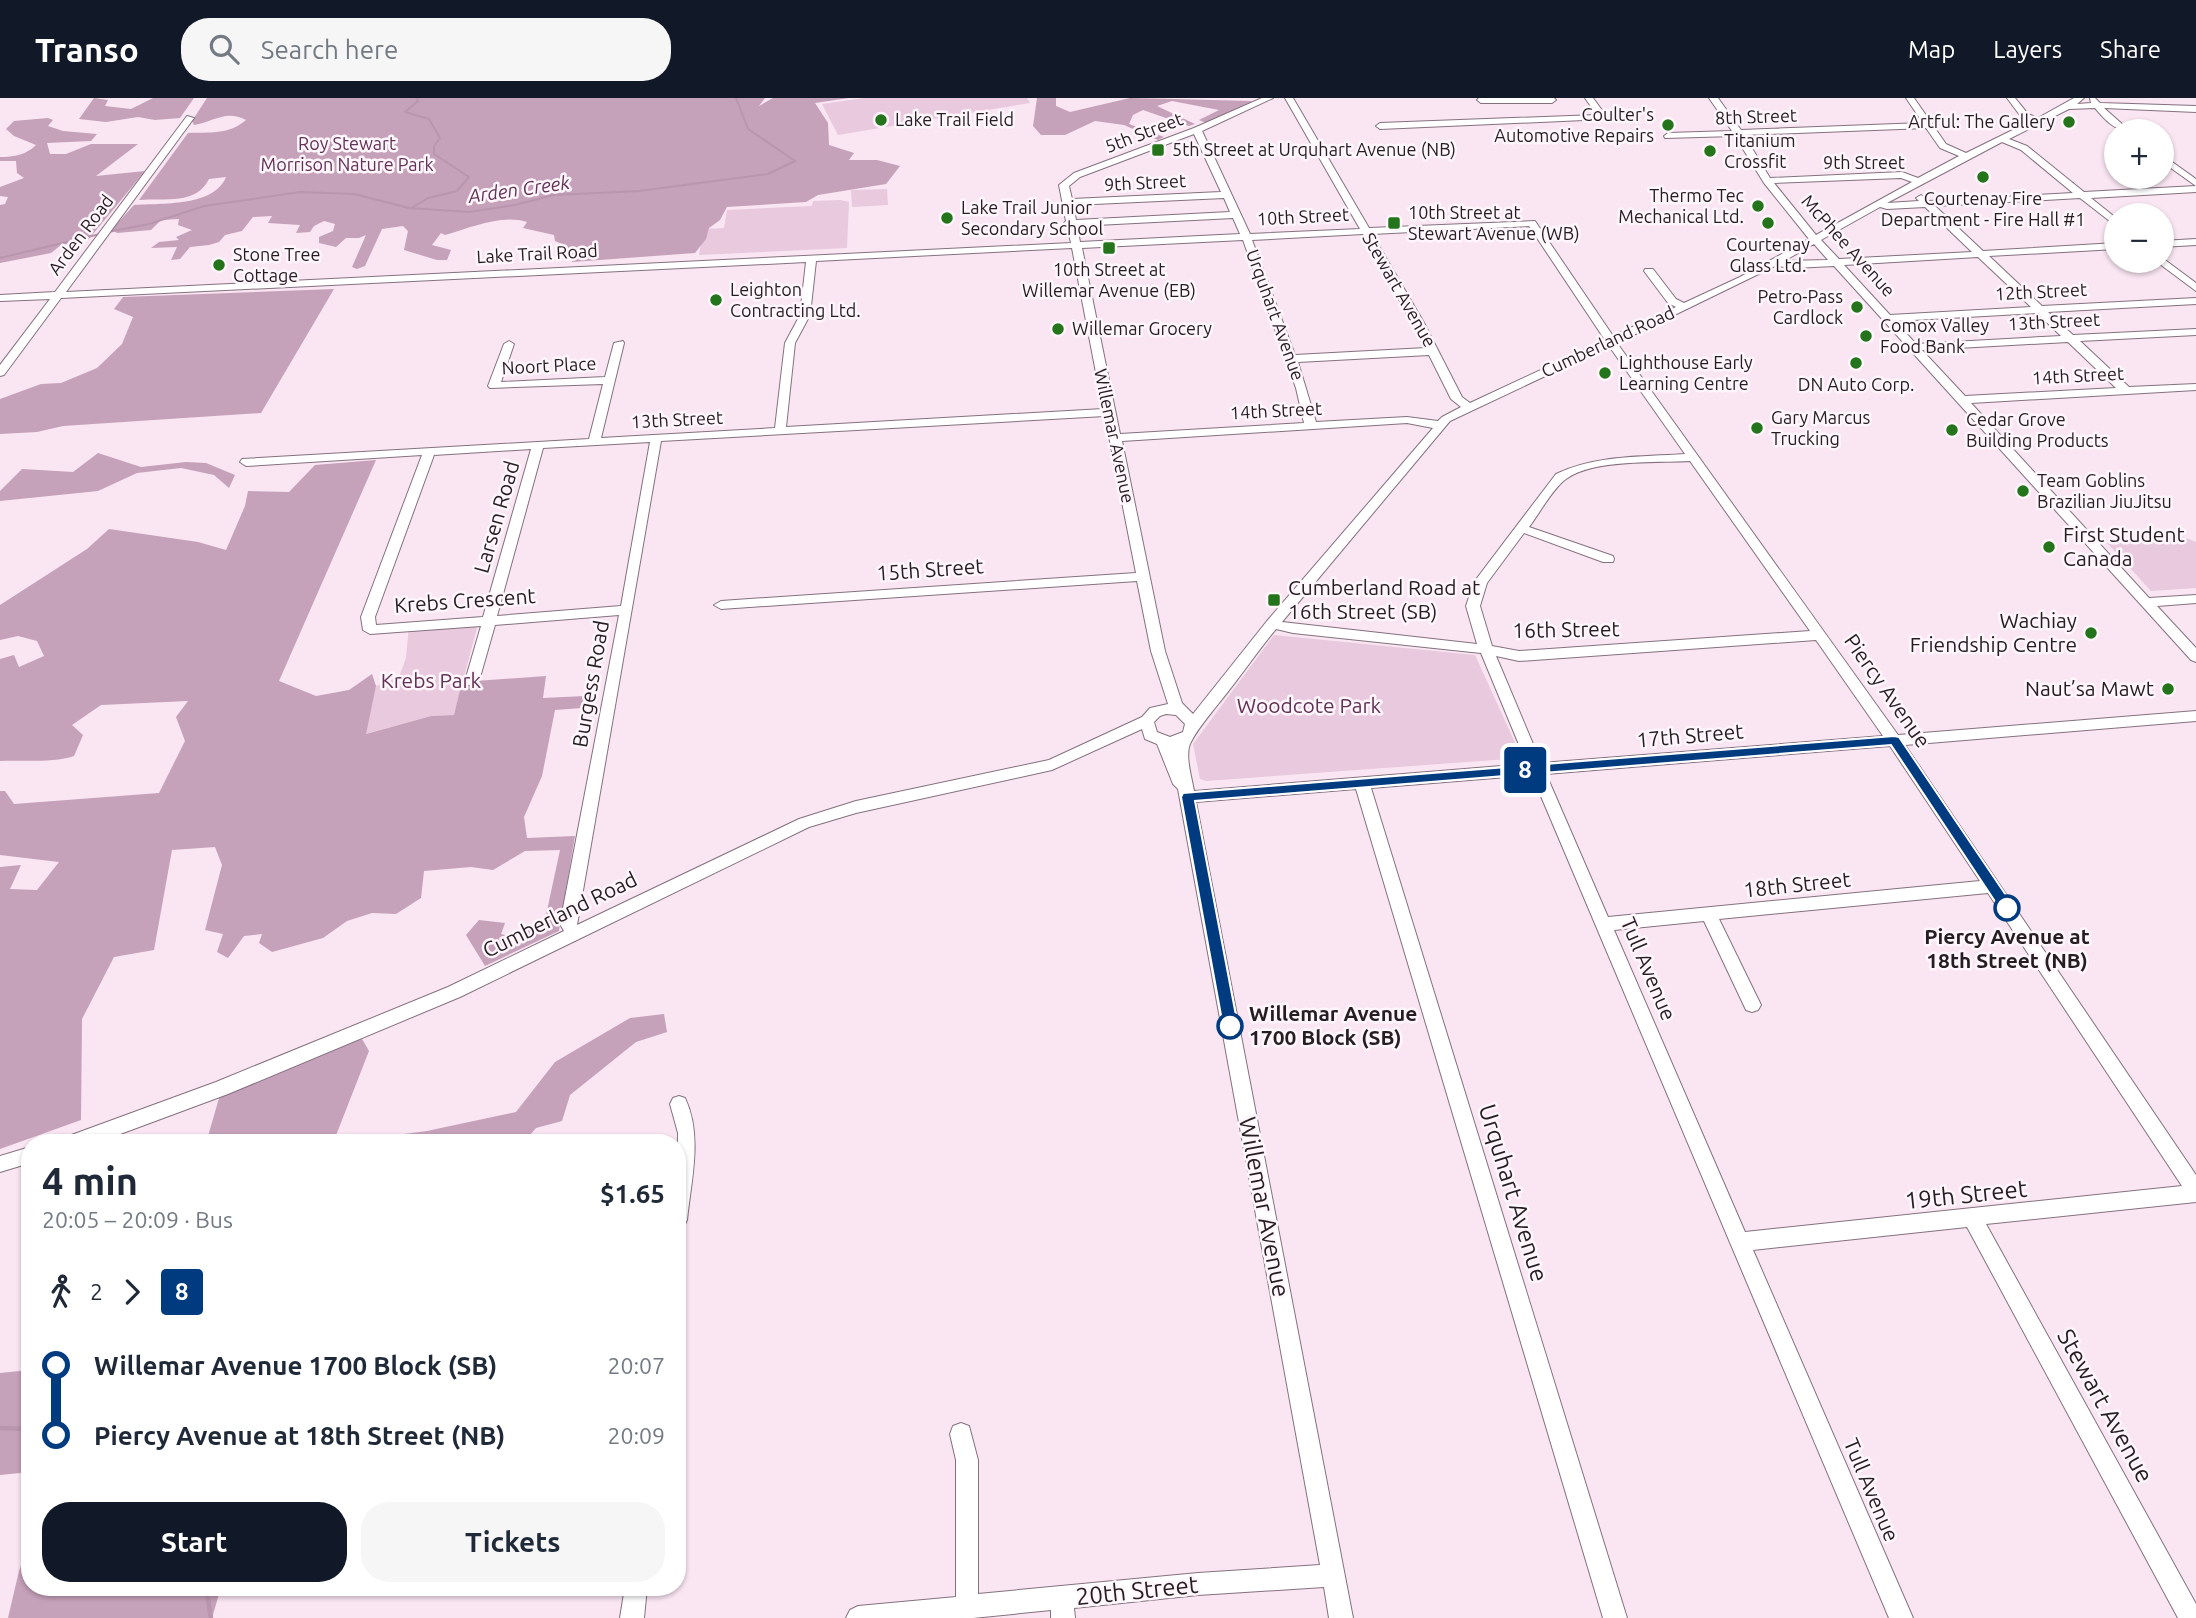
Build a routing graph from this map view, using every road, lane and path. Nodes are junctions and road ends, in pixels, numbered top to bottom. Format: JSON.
{"nodes":[{"id":1,"x":1266,"y":98,"type":"edge"},
{"id":2,"x":1289,"y":98,"type":"edge"},
{"id":3,"x":1589,"y":98,"type":"edge"},
{"id":4,"x":1713,"y":98,"type":"edge"},
{"id":5,"x":1910,"y":98,"type":"edge"},
{"id":6,"x":2011,"y":98,"type":"edge"},
{"id":7,"x":2080,"y":98,"type":"edge"},
{"id":8,"x":1480,"y":99,"type":"edge"},
{"id":9,"x":1552,"y":100,"type":"dead end"},
{"id":10,"x":2093,"y":100,"type":"edge"},
{"id":11,"x":2064,"y":108,"type":"junction"},
{"id":12,"x":2196,"y":111,"type":"edge"},
{"id":13,"x":190,"y":118,"type":"dead end"},
{"id":14,"x":2108,"y":118,"type":"joint"},
{"id":15,"x":1495,"y":121,"type":"junction"},
{"id":16,"x":2038,"y":121,"type":"junction"},
{"id":17,"x":1928,"y":125,"type":"junction"},
{"id":18,"x":1380,"y":126,"type":"dead end"},
{"id":19,"x":1197,"y":130,"type":"junction"},
{"id":20,"x":1739,"y":133,"type":"junction"},
{"id":21,"x":1668,"y":136,"type":"dead end"},
{"id":22,"x":2002,"y":139,"type":"junction"},
{"id":23,"x":1965,"y":156,"type":"junction"},
{"id":24,"x":2174,"y":167,"type":"edge"},
{"id":25,"x":1068,"y":180,"type":"joint"},
{"id":26,"x":1767,"y":181,"type":"junction"},
{"id":27,"x":1919,"y":181,"type":"junction"},
{"id":28,"x":2196,"y":183,"type":"edge"},
{"id":29,"x":2196,"y":188,"type":"edge"},
{"id":30,"x":1904,"y":189,"type":"junction"},
{"id":31,"x":2080,"y":194,"type":"junction"},
{"id":32,"x":1226,"y":195,"type":"junction"},
{"id":33,"x":1066,"y":202,"type":"junction"},
{"id":34,"x":1926,"y":202,"type":"junction"},
{"id":35,"x":1878,"y":203,"type":"junction"},
{"id":36,"x":2104,"y":213,"type":"edge"},
{"id":37,"x":1236,"y":215,"type":"junction"},
{"id":38,"x":1532,"y":223,"type":"joint"},
{"id":39,"x":1070,"y":224,"type":"junction"},
{"id":40,"x":1365,"y":230,"type":"junction"},
{"id":41,"x":1246,"y":236,"type":"junction"},
{"id":42,"x":1815,"y":239,"type":"junction"},
{"id":43,"x":2196,"y":242,"type":"edge"},
{"id":44,"x":2174,"y":243,"type":"edge"},
{"id":45,"x":1075,"y":244,"type":"junction"},
{"id":46,"x":1029,"y":247,"type":"junction"},
{"id":47,"x":2104,"y":247,"type":"edge"},
{"id":48,"x":1981,"y":253,"type":"junction"},
{"id":49,"x":811,"y":258,"type":"junction"},
{"id":50,"x":1836,"y":262,"type":"junction"},
{"id":51,"x":1775,"y":263,"type":"junction"},
{"id":52,"x":2174,"y":270,"type":"edge"},
{"id":53,"x":1649,"y":271,"type":"dead end"},
{"id":54,"x":2196,"y":288,"type":"edge"},
{"id":55,"x":58,"y":296,"type":"junction"},
{"id":56,"x":0,"y":299,"type":"edge"},
{"id":57,"x":2196,"y":301,"type":"edge"},
{"id":58,"x":1683,"y":307,"type":"junction"},
{"id":59,"x":2040,"y":310,"type":"junction"},
{"id":60,"x":1888,"y":318,"type":"junction"},
{"id":61,"x":2196,"y":332,"type":"edge"},
{"id":62,"x":2071,"y":339,"type":"junction"},
{"id":63,"x":1612,"y":340,"type":"junction"},
{"id":64,"x":619,"y":342,"type":"dead end"},
{"id":65,"x":509,"y":344,"type":"dead end"},
{"id":66,"x":1914,"y":347,"type":"junction"},
{"id":67,"x":1434,"y":351,"type":"junction"},
{"id":68,"x":1291,"y":359,"type":"junction"},
{"id":69,"x":0,"y":373,"type":"edge"},
{"id":70,"x":609,"y":380,"type":"junction"},
{"id":71,"x":2196,"y":387,"type":"edge"},
{"id":72,"x":2126,"y":391,"type":"junction"},
{"id":73,"x":1962,"y":400,"type":"junction"},
{"id":74,"x":1468,"y":407,"type":"junction"},
{"id":75,"x":1110,"y":412,"type":"junction"},
{"id":76,"x":1438,"y":425,"type":"junction"},
{"id":77,"x":1311,"y":426,"type":"junction"},
{"id":78,"x":780,"y":431,"type":"junction"},
{"id":79,"x":1115,"y":438,"type":"junction"},
{"id":80,"x":656,"y":439,"type":"junction"},
{"id":81,"x":594,"y":442,"type":"junction"},
{"id":82,"x":538,"y":446,"type":"junction"},
{"id":83,"x":429,"y":452,"type":"junction"},
{"id":84,"x":1693,"y":457,"type":"junction"},
{"id":85,"x":246,"y":463,"type":"dead end"},
{"id":86,"x":1521,"y":528,"type":"junction"},
{"id":87,"x":1608,"y":559,"type":"dead end"},
{"id":88,"x":1142,"y":577,"type":"junction"},
{"id":89,"x":2196,"y":599,"type":"edge"},
{"id":90,"x":2146,"y":602,"type":"junction"},
{"id":91,"x":721,"y":605,"type":"dead end"},
{"id":92,"x":626,"y":610,"type":"junction"},
{"id":93,"x":487,"y":620,"type":"junction"},
{"id":94,"x":1272,"y":624,"type":"junction"},
{"id":95,"x":1821,"y":635,"type":"junction"},
{"id":96,"x":1486,"y":649,"type":"junction"},
{"id":97,"x":1158,"y":651,"type":"junction"},
{"id":98,"x":2196,"y":657,"type":"edge"},
{"id":99,"x":472,"y":681,"type":"dead end"},
{"id":100,"x":1220,"y":690,"type":"junction"},
{"id":101,"x":1179,"y":711,"type":"junction"},
{"id":102,"x":1151,"y":716,"type":"junction"},
{"id":103,"x":2196,"y":717,"type":"edge"},
{"id":104,"x":1193,"y":723,"type":"junction"},
{"id":105,"x":1184,"y":739,"type":"junction"},
{"id":106,"x":1159,"y":740,"type":"junction"},
{"id":107,"x":1894,"y":740,"type":"junction"},
{"id":108,"x":1074,"y":756,"type":"junction"},
{"id":109,"x":1536,"y":769,"type":"junction"},
{"id":110,"x":1362,"y":783,"type":"junction"},
{"id":111,"x":1187,"y":797,"type":"junction"},
{"id":112,"x":1993,"y":886,"type":"junction"},
{"id":113,"x":1709,"y":915,"type":"junction"},
{"id":114,"x":1604,"y":924,"type":"junction"},
{"id":115,"x":574,"y":934,"type":"junction"},
{"id":116,"x":1752,"y":1005,"type":"dead end"},
{"id":117,"x":679,"y":1104,"type":"dead end"},
{"id":118,"x":98,"y":1134,"type":"edge"},
{"id":119,"x":686,"y":1142,"type":"edge"},
{"id":120,"x":21,"y":1158,"type":"edge"},
{"id":121,"x":0,"y":1164,"type":"edge"},
{"id":122,"x":2196,"y":1192,"type":"edge"},
{"id":123,"x":1973,"y":1219,"type":"junction"},
{"id":124,"x":1740,"y":1242,"type":"junction"},
{"id":125,"x":961,"y":1434,"type":"dead end"},
{"id":126,"x":1333,"y":1575,"type":"junction"},
{"id":127,"x":635,"y":1596,"type":"edge"},
{"id":128,"x":967,"y":1606,"type":"junction"},
{"id":129,"x":1062,"y":1608,"type":"edge"},
{"id":130,"x":632,"y":1618,"type":"edge"},
{"id":131,"x":858,"y":1618,"type":"edge"},
{"id":132,"x":1341,"y":1618,"type":"edge"},
{"id":133,"x":1615,"y":1618,"type":"edge"},
{"id":134,"x":1901,"y":1618,"type":"edge"},
{"id":135,"x":2191,"y":1618,"type":"edge"}],
"edges":[{"from":1,"to":19,"type":"street","name":"5th Street"},
{"from":2,"to":40,"type":"street","name":"Stewart Avenue"},
{"from":3,"to":15,"type":"street"},
{"from":4,"to":20,"type":"street","name":"McPhee Avenue"},
{"from":5,"to":17,"type":"street"},
{"from":6,"to":16,"type":"street"},
{"from":7,"to":11,"type":"street","name":"Cumberland Road"},
{"from":8,"to":9,"type":"street"},
{"from":8,"to":15,"type":"street"},
{"from":10,"to":11,"type":"street"},
{"from":10,"to":12,"type":"street"},
{"from":10,"to":14,"type":"street"},
{"from":11,"to":14,"type":"street"},
{"from":11,"to":16,"type":"street","name":"Cumberland Road"},
{"from":13,"to":55,"type":"street","name":"Arden Road"},
{"from":15,"to":18,"type":"street"},
{"from":16,"to":22,"type":"street","name":"Cumberland Road"},
{"from":17,"to":20,"type":"street","name":"8th Street"},
{"from":17,"to":23,"type":"street"},
{"from":19,"to":25,"type":"street","name":"5th Street"},
{"from":19,"to":32,"type":"street","name":"Urquhart Avenue"},
{"from":20,"to":21,"type":"street","name":"8th Street"},
{"from":20,"to":26,"type":"street","name":"McPhee Avenue"},
{"from":22,"to":23,"type":"street","name":"Cumberland Road"},
{"from":22,"to":31,"type":"street"},
{"from":23,"to":27,"type":"street","name":"Cumberland Road"},
{"from":24,"to":28,"type":"street"},
{"from":25,"to":33,"type":"street","name":"Willemar Avenue"},
{"from":26,"to":27,"type":"street","name":"9th Street"},
{"from":26,"to":42,"type":"street","name":"McPhee Avenue"},
{"from":27,"to":30,"type":"street","name":"Cumberland Road"},
{"from":29,"to":31,"type":"street"},
{"from":30,"to":34,"type":"street"},
{"from":30,"to":35,"type":"street","name":"Cumberland Road"},
{"from":31,"to":34,"type":"street"},
{"from":31,"to":36,"type":"street"},
{"from":32,"to":33,"type":"street","name":"9th Street"},
{"from":32,"to":37,"type":"street","name":"Urquhart Avenue"},
{"from":33,"to":39,"type":"street","name":"Willemar Avenue"},
{"from":34,"to":35,"type":"street"},
{"from":34,"to":48,"type":"street"},
{"from":35,"to":42,"type":"street","name":"Cumberland Road"},
{"from":37,"to":39,"type":"street"},
{"from":37,"to":41,"type":"street","name":"Urquhart Avenue"},
{"from":38,"to":40,"type":"street","name":"10th Street"},
{"from":38,"to":63,"type":"street","name":"Piercy Avenue"},
{"from":39,"to":45,"type":"street","name":"Willemar Avenue"},
{"from":39,"to":46,"type":"street"},
{"from":40,"to":41,"type":"street","name":"10th Street"},
{"from":40,"to":67,"type":"street","name":"Stewart Avenue"},
{"from":41,"to":45,"type":"street","name":"10th Street"},
{"from":41,"to":68,"type":"street","name":"Urquhart Avenue"},
{"from":42,"to":50,"type":"street","name":"McPhee Avenue"},
{"from":42,"to":51,"type":"street","name":"Cumberland Road"},
{"from":43,"to":44,"type":"street"},
{"from":45,"to":46,"type":"street","name":"Lake Trail Road"},
{"from":45,"to":75,"type":"street","name":"Willemar Avenue"},
{"from":46,"to":49,"type":"street","name":"Lake Trail Road"},
{"from":47,"to":48,"type":"street"},
{"from":48,"to":50,"type":"street"},
{"from":48,"to":59,"type":"street"},
{"from":49,"to":55,"type":"street","name":"Lake Trail Road"},
{"from":49,"to":78,"type":"street"},
{"from":50,"to":51,"type":"street"},
{"from":50,"to":60,"type":"street","name":"McPhee Avenue"},
{"from":51,"to":58,"type":"street","name":"Cumberland Road"},
{"from":52,"to":54,"type":"street"},
{"from":53,"to":58,"type":"street"},
{"from":55,"to":56,"type":"street","name":"Lake Trail Road"},
{"from":55,"to":69,"type":"street","name":"Arden Road"},
{"from":57,"to":59,"type":"street","name":"12th Street"},
{"from":58,"to":63,"type":"street","name":"Cumberland Road"},
{"from":59,"to":60,"type":"street","name":"12th Street"},
{"from":59,"to":62,"type":"street"},
{"from":60,"to":66,"type":"street","name":"McPhee Avenue"},
{"from":61,"to":62,"type":"street","name":"13th Street"},
{"from":62,"to":66,"type":"street","name":"13th Street"},
{"from":62,"to":72,"type":"street"},
{"from":63,"to":74,"type":"street","name":"Cumberland Road"},
{"from":63,"to":84,"type":"street","name":"Piercy Avenue"},
{"from":64,"to":70,"type":"street"},
{"from":65,"to":70,"type":"street","name":"Noort Place"},
{"from":66,"to":73,"type":"street","name":"McPhee Avenue"},
{"from":67,"to":68,"type":"street"},
{"from":67,"to":74,"type":"street","name":"Stewart Avenue"},
{"from":68,"to":77,"type":"street","name":"Urquhart Avenue"},
{"from":70,"to":81,"type":"street"},
{"from":71,"to":72,"type":"street","name":"14th Street"},
{"from":72,"to":73,"type":"street","name":"14th Street"},
{"from":73,"to":90,"type":"street","name":"McPhee Avenue"},
{"from":74,"to":76,"type":"street","name":"Cumberland Road"},
{"from":75,"to":78,"type":"street","name":"13th Street"},
{"from":75,"to":79,"type":"street","name":"Willemar Avenue"},
{"from":76,"to":77,"type":"street","name":"14th Street"},
{"from":76,"to":94,"type":"street","name":"Cumberland Road"},
{"from":77,"to":79,"type":"street","name":"14th Street"},
{"from":78,"to":80,"type":"street","name":"13th Street"},
{"from":79,"to":88,"type":"street","name":"Willemar Avenue"},
{"from":80,"to":81,"type":"street","name":"13th Street"},
{"from":80,"to":92,"type":"street","name":"Burgess Road"},
{"from":81,"to":82,"type":"street","name":"13th Street"},
{"from":82,"to":83,"type":"street","name":"13th Street"},
{"from":82,"to":93,"type":"street","name":"Larsen Road"},
{"from":83,"to":85,"type":"street","name":"13th Street"},
{"from":83,"to":93,"type":"street","name":"Krebs Crescent"},
{"from":84,"to":86,"type":"street","name":"Tull Avenue"},
{"from":84,"to":95,"type":"street","name":"Piercy Avenue"},
{"from":86,"to":87,"type":"street"},
{"from":86,"to":96,"type":"street","name":"Tull Avenue"},
{"from":88,"to":91,"type":"street","name":"15th Street"},
{"from":88,"to":97,"type":"street","name":"Willemar Avenue"},
{"from":89,"to":90,"type":"street"},
{"from":90,"to":98,"type":"street","name":"McPhee Avenue"},
{"from":92,"to":93,"type":"street","name":"Krebs Crescent"},
{"from":92,"to":115,"type":"street","name":"Burgess Road"},
{"from":93,"to":99,"type":"street","name":"Larsen Road"},
{"from":94,"to":96,"type":"street","name":"16th Street"},
{"from":94,"to":100,"type":"street","name":"Cumberland Road"},
{"from":95,"to":96,"type":"street","name":"16th Street"},
{"from":95,"to":107,"type":"street","name":"Piercy Avenue"},
{"from":96,"to":109,"type":"street","name":"Tull Avenue"},
{"from":97,"to":101,"type":"street","name":"Willemar Avenue"},
{"from":97,"to":102,"type":"street","name":"Willemar Avenue"},
{"from":100,"to":101,"type":"street","name":"Cumberland Road"},
{"from":100,"to":104,"type":"street","name":"Cumberland Road"},
{"from":101,"to":102,"type":"street"},
{"from":101,"to":104,"type":"street"},
{"from":102,"to":106,"type":"street","name":"Willemar Avenue"},
{"from":102,"to":108,"type":"street","name":"Cumberland Road"},
{"from":103,"to":107,"type":"street","name":"17th Street"},
{"from":104,"to":105,"type":"street","name":"Cumberland Road"},
{"from":105,"to":106,"type":"street","name":"Cumberland Road"},
{"from":105,"to":111,"type":"street","name":"Willemar Avenue"},
{"from":106,"to":108,"type":"street","name":"Cumberland Road"},
{"from":106,"to":111,"type":"street","name":"Willemar Avenue"},
{"from":107,"to":109,"type":"street","name":"17th Street"},
{"from":107,"to":112,"type":"street","name":"Piercy Avenue"},
{"from":108,"to":115,"type":"street","name":"Cumberland Road"},
{"from":109,"to":110,"type":"street","name":"17th Street"},
{"from":109,"to":114,"type":"street","name":"Tull Avenue"},
{"from":110,"to":111,"type":"street","name":"17th Street"},
{"from":110,"to":133,"type":"street","name":"Urquhart Avenue"},
{"from":111,"to":126,"type":"street","name":"Willemar Avenue"},
{"from":112,"to":113,"type":"street","name":"18th Street"},
{"from":112,"to":122,"type":"street","name":"Piercy Avenue"},
{"from":113,"to":114,"type":"street","name":"18th Street"},
{"from":113,"to":116,"type":"street"},
{"from":114,"to":124,"type":"street","name":"Tull Avenue"},
{"from":115,"to":118,"type":"street","name":"Cumberland Road"},
{"from":117,"to":119,"type":"street"},
{"from":120,"to":121,"type":"street"},
{"from":122,"to":123,"type":"street","name":"19th Street"},
{"from":123,"to":124,"type":"street","name":"19th Street"},
{"from":123,"to":135,"type":"street","name":"Stewart Avenue"},
{"from":124,"to":134,"type":"street","name":"Tull Avenue"},
{"from":125,"to":128,"type":"street"},
{"from":126,"to":129,"type":"street","name":"20th Street"},
{"from":126,"to":132,"type":"street","name":"Willemar Avenue"},
{"from":127,"to":130,"type":"street"},
{"from":128,"to":129,"type":"street","name":"20th Street"},
{"from":128,"to":131,"type":"street","name":"20th Street"}]}
